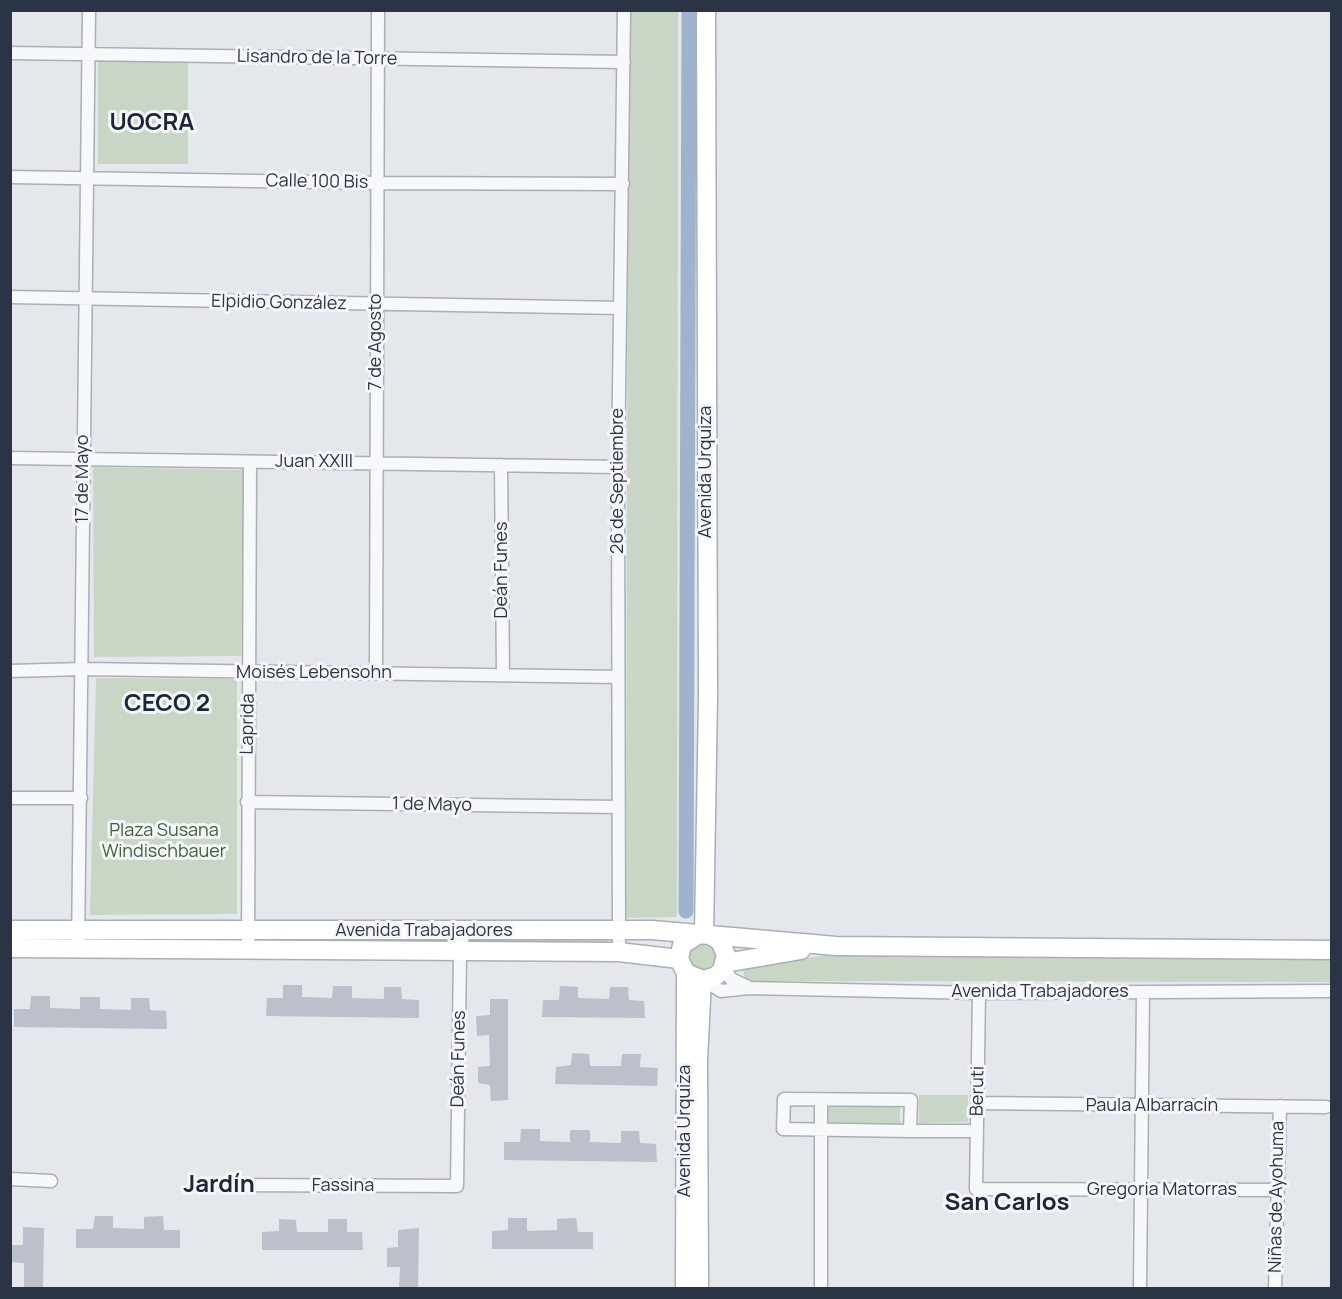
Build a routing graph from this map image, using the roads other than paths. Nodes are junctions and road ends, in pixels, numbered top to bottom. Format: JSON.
{"nodes":[{"id":1,"x":89,"y":10,"type":"edge"},
{"id":2,"x":378,"y":10,"type":"edge"},
{"id":3,"x":624,"y":10,"type":"edge"},
{"id":4,"x":706,"y":10,"type":"edge"},
{"id":5,"x":10,"y":53,"type":"edge"},
{"id":6,"x":87,"y":54,"type":"junction"},
{"id":7,"x":377,"y":59,"type":"junction"},
{"id":8,"x":624,"y":62,"type":"junction"},
{"id":9,"x":10,"y":177,"type":"edge"},
{"id":10,"x":86,"y":178,"type":"junction"},
{"id":11,"x":377,"y":183,"type":"junction"},
{"id":12,"x":623,"y":184,"type":"junction"},
{"id":13,"x":10,"y":297,"type":"edge"},
{"id":14,"x":86,"y":299,"type":"junction"},
{"id":15,"x":376,"y":306,"type":"junction"},
{"id":16,"x":620,"y":308,"type":"junction"},
{"id":17,"x":10,"y":458,"type":"edge"},
{"id":18,"x":83,"y":459,"type":"junction"},
{"id":19,"x":250,"y":462,"type":"junction"},
{"id":20,"x":376,"y":462,"type":"junction"},
{"id":21,"x":501,"y":465,"type":"junction"},
{"id":22,"x":618,"y":467,"type":"junction"},
{"id":23,"x":83,"y":669,"type":"junction"},
{"id":24,"x":10,"y":671,"type":"edge"},
{"id":25,"x":249,"y":673,"type":"junction"},
{"id":26,"x":376,"y":674,"type":"junction"},
{"id":27,"x":503,"y":674,"type":"junction"},
{"id":28,"x":618,"y":677,"type":"junction"},
{"id":29,"x":10,"y":798,"type":"edge"},
{"id":30,"x":81,"y":798,"type":"junction"},
{"id":31,"x":247,"y":802,"type":"junction"},
{"id":32,"x":618,"y":807,"type":"junction"},
{"id":33,"x":10,"y":930,"type":"edge"},
{"id":34,"x":79,"y":930,"type":"junction"},
{"id":35,"x":247,"y":931,"type":"junction"},
{"id":36,"x":618,"y":931,"type":"junction"},
{"id":37,"x":464,"y":932,"type":"junction"},
{"id":38,"x":703,"y":934,"type":"junction"},
{"id":39,"x":836,"y":946,"type":"junction"},
{"id":40,"x":10,"y":948,"type":"edge"},
{"id":41,"x":78,"y":948,"type":"junction"},
{"id":42,"x":248,"y":949,"type":"junction"},
{"id":43,"x":1332,"y":950,"type":"edge"},
{"id":44,"x":460,"y":951,"type":"junction"},
{"id":45,"x":619,"y":952,"type":"junction"},
{"id":46,"x":724,"y":964,"type":"junction"},
{"id":47,"x":692,"y":973,"type":"junction"},
{"id":48,"x":749,"y":988,"type":"junction"},
{"id":49,"x":1332,"y":991,"type":"edge"},
{"id":50,"x":979,"y":993,"type":"junction"},
{"id":51,"x":1143,"y":993,"type":"junction"},
{"id":52,"x":821,"y":1100,"type":"junction"},
{"id":53,"x":978,"y":1103,"type":"junction"},
{"id":54,"x":1280,"y":1106,"type":"junction"},
{"id":55,"x":1143,"y":1107,"type":"junction"},
{"id":56,"x":1326,"y":1107,"type":"dead end"},
{"id":57,"x":821,"y":1130,"type":"junction"},
{"id":58,"x":910,"y":1131,"type":"junction"},
{"id":59,"x":977,"y":1131,"type":"junction"},
{"id":60,"x":10,"y":1179,"type":"edge"},
{"id":61,"x":51,"y":1181,"type":"dead end"},
{"id":62,"x":228,"y":1185,"type":"dead end"},
{"id":63,"x":458,"y":1186,"type":"joint"},
{"id":64,"x":976,"y":1189,"type":"joint"},
{"id":65,"x":1142,"y":1190,"type":"junction"},
{"id":66,"x":1276,"y":1190,"type":"junction"},
{"id":67,"x":684,"y":1288,"type":"edge"},
{"id":68,"x":699,"y":1288,"type":"edge"},
{"id":69,"x":821,"y":1288,"type":"edge"},
{"id":70,"x":1140,"y":1288,"type":"edge"},
{"id":71,"x":1275,"y":1288,"type":"edge"}],
"edges":[{"from":1,"to":6,"type":"street","name":"17 de Mayo"},
{"from":2,"to":7,"type":"street","name":"7 de Agosto"},
{"from":3,"to":8,"type":"street","name":"26 de Septiembre"},
{"from":4,"to":38,"type":"main road","name":"Avenida Urquiza"},
{"from":5,"to":6,"type":"street","name":"Lisandro de la Torre"},
{"from":6,"to":7,"type":"street","name":"Lisandro de la Torre"},
{"from":6,"to":10,"type":"street","name":"17 de Mayo"},
{"from":7,"to":8,"type":"street","name":"Lisandro de la Torre"},
{"from":7,"to":11,"type":"street","name":"7 de Agosto"},
{"from":8,"to":12,"type":"street","name":"26 de Septiembre"},
{"from":9,"to":10,"type":"street","name":"Calle 100 Bis"},
{"from":10,"to":11,"type":"street","name":"Calle 100 Bis"},
{"from":10,"to":14,"type":"street","name":"17 de Mayo"},
{"from":11,"to":12,"type":"street","name":"Calle 100 Bis"},
{"from":11,"to":15,"type":"street","name":"7 de Agosto"},
{"from":12,"to":16,"type":"street","name":"26 de Septiembre"},
{"from":13,"to":14,"type":"street","name":"Elpidio González"},
{"from":14,"to":15,"type":"street","name":"Elpidio González"},
{"from":14,"to":18,"type":"street","name":"17 de Mayo"},
{"from":15,"to":16,"type":"street","name":"Elpidio González"},
{"from":15,"to":20,"type":"street","name":"7 de Agosto"},
{"from":16,"to":22,"type":"street","name":"26 de Septiembre"},
{"from":17,"to":18,"type":"street","name":"Juan XXIII"},
{"from":18,"to":19,"type":"street","name":"Juan XXIII"},
{"from":18,"to":23,"type":"street","name":"17 de Mayo"},
{"from":19,"to":20,"type":"street","name":"Juan XXIII"},
{"from":19,"to":25,"type":"street","name":"Laprida"},
{"from":20,"to":21,"type":"street","name":"Juan XXIII"},
{"from":20,"to":26,"type":"street","name":"7 de Agosto"},
{"from":21,"to":22,"type":"street","name":"Juan XXIII"},
{"from":21,"to":27,"type":"street","name":"Deán Funes"},
{"from":22,"to":28,"type":"street","name":"26 de Septiembre"},
{"from":23,"to":24,"type":"street","name":"Moisés Lebensohn"},
{"from":23,"to":25,"type":"street","name":"Moisés Lebensohn"},
{"from":23,"to":30,"type":"street","name":"17 de Mayo"},
{"from":25,"to":26,"type":"street","name":"Moisés Lebensohn"},
{"from":25,"to":31,"type":"street","name":"Laprida"},
{"from":26,"to":27,"type":"street","name":"Moisés Lebensohn"},
{"from":27,"to":28,"type":"street","name":"Moisés Lebensohn"},
{"from":28,"to":32,"type":"street","name":"26 de Septiembre"},
{"from":29,"to":30,"type":"street"},
{"from":30,"to":34,"type":"street","name":"17 de Mayo"},
{"from":31,"to":32,"type":"street","name":"1 de Mayo"},
{"from":31,"to":35,"type":"street","name":"Laprida"},
{"from":32,"to":36,"type":"street","name":"26 de Septiembre"},
{"from":33,"to":34,"type":"main road","name":"Avenida Trabajadores"},
{"from":34,"to":35,"type":"main road","name":"Avenida Trabajadores"},
{"from":34,"to":41,"type":"street","name":"17 de Mayo"},
{"from":35,"to":37,"type":"main road","name":"Avenida Trabajadores"},
{"from":35,"to":42,"type":"street","name":"Laprida"},
{"from":36,"to":37,"type":"main road","name":"Avenida Trabajadores"},
{"from":36,"to":38,"type":"main road","name":"Avenida Trabajadores"},
{"from":36,"to":45,"type":"street","name":"26 de Septiembre"},
{"from":37,"to":44,"type":"street","name":"Deán Funes"},
{"from":38,"to":39,"type":"main road","name":"Avenida Trabajadores"},
{"from":38,"to":46,"type":"main road"},
{"from":38,"to":47,"type":"main road"},
{"from":39,"to":43,"type":"main road","name":"Avenida Trabajadores"},
{"from":39,"to":46,"type":"main road","name":"Avenida Trabajadores"},
{"from":40,"to":41,"type":"main road","name":"Avenida Trabajadores"},
{"from":41,"to":42,"type":"main road","name":"Avenida Trabajadores"},
{"from":42,"to":44,"type":"main road","name":"Avenida Trabajadores"},
{"from":44,"to":45,"type":"main road","name":"Avenida Trabajadores"},
{"from":44,"to":63,"type":"street","name":"Deán Funes"},
{"from":45,"to":47,"type":"main road","name":"Avenida Trabajadores"},
{"from":46,"to":47,"type":"main road"},
{"from":46,"to":48,"type":"street"},
{"from":47,"to":48,"type":"street","name":"Avenida Trabajadores"},
{"from":47,"to":67,"type":"main road","name":"Avenida Urquiza"},
{"from":47,"to":68,"type":"main road","name":"Avenida Urquiza"},
{"from":48,"to":50,"type":"street","name":"Avenida Trabajadores"},
{"from":49,"to":51,"type":"street","name":"Avenida Trabajadores"},
{"from":50,"to":51,"type":"street","name":"Avenida Trabajadores"},
{"from":50,"to":53,"type":"street","name":"Beruti"},
{"from":51,"to":55,"type":"street"},
{"from":52,"to":57,"type":"street"},
{"from":52,"to":57,"type":"street"},
{"from":52,"to":58,"type":"street"},
{"from":53,"to":55,"type":"street","name":"Paula Albarracín"},
{"from":53,"to":59,"type":"street","name":"Beruti"},
{"from":54,"to":55,"type":"street","name":"Paula Albarracín"},
{"from":54,"to":56,"type":"street","name":"Paula Albarracín"},
{"from":54,"to":66,"type":"street","name":"Niñas de Ayohuma"},
{"from":55,"to":65,"type":"street"},
{"from":57,"to":58,"type":"street"},
{"from":57,"to":69,"type":"street"},
{"from":58,"to":59,"type":"street"},
{"from":59,"to":64,"type":"street","name":"Beruti"},
{"from":60,"to":61,"type":"street"},
{"from":62,"to":63,"type":"street","name":"Fassina"},
{"from":64,"to":65,"type":"street","name":"Gregoria Matorras"},
{"from":65,"to":66,"type":"street","name":"Gregoria Matorras"},
{"from":65,"to":70,"type":"street"},
{"from":66,"to":71,"type":"street","name":"Niñas de Ayohuma"}]}
